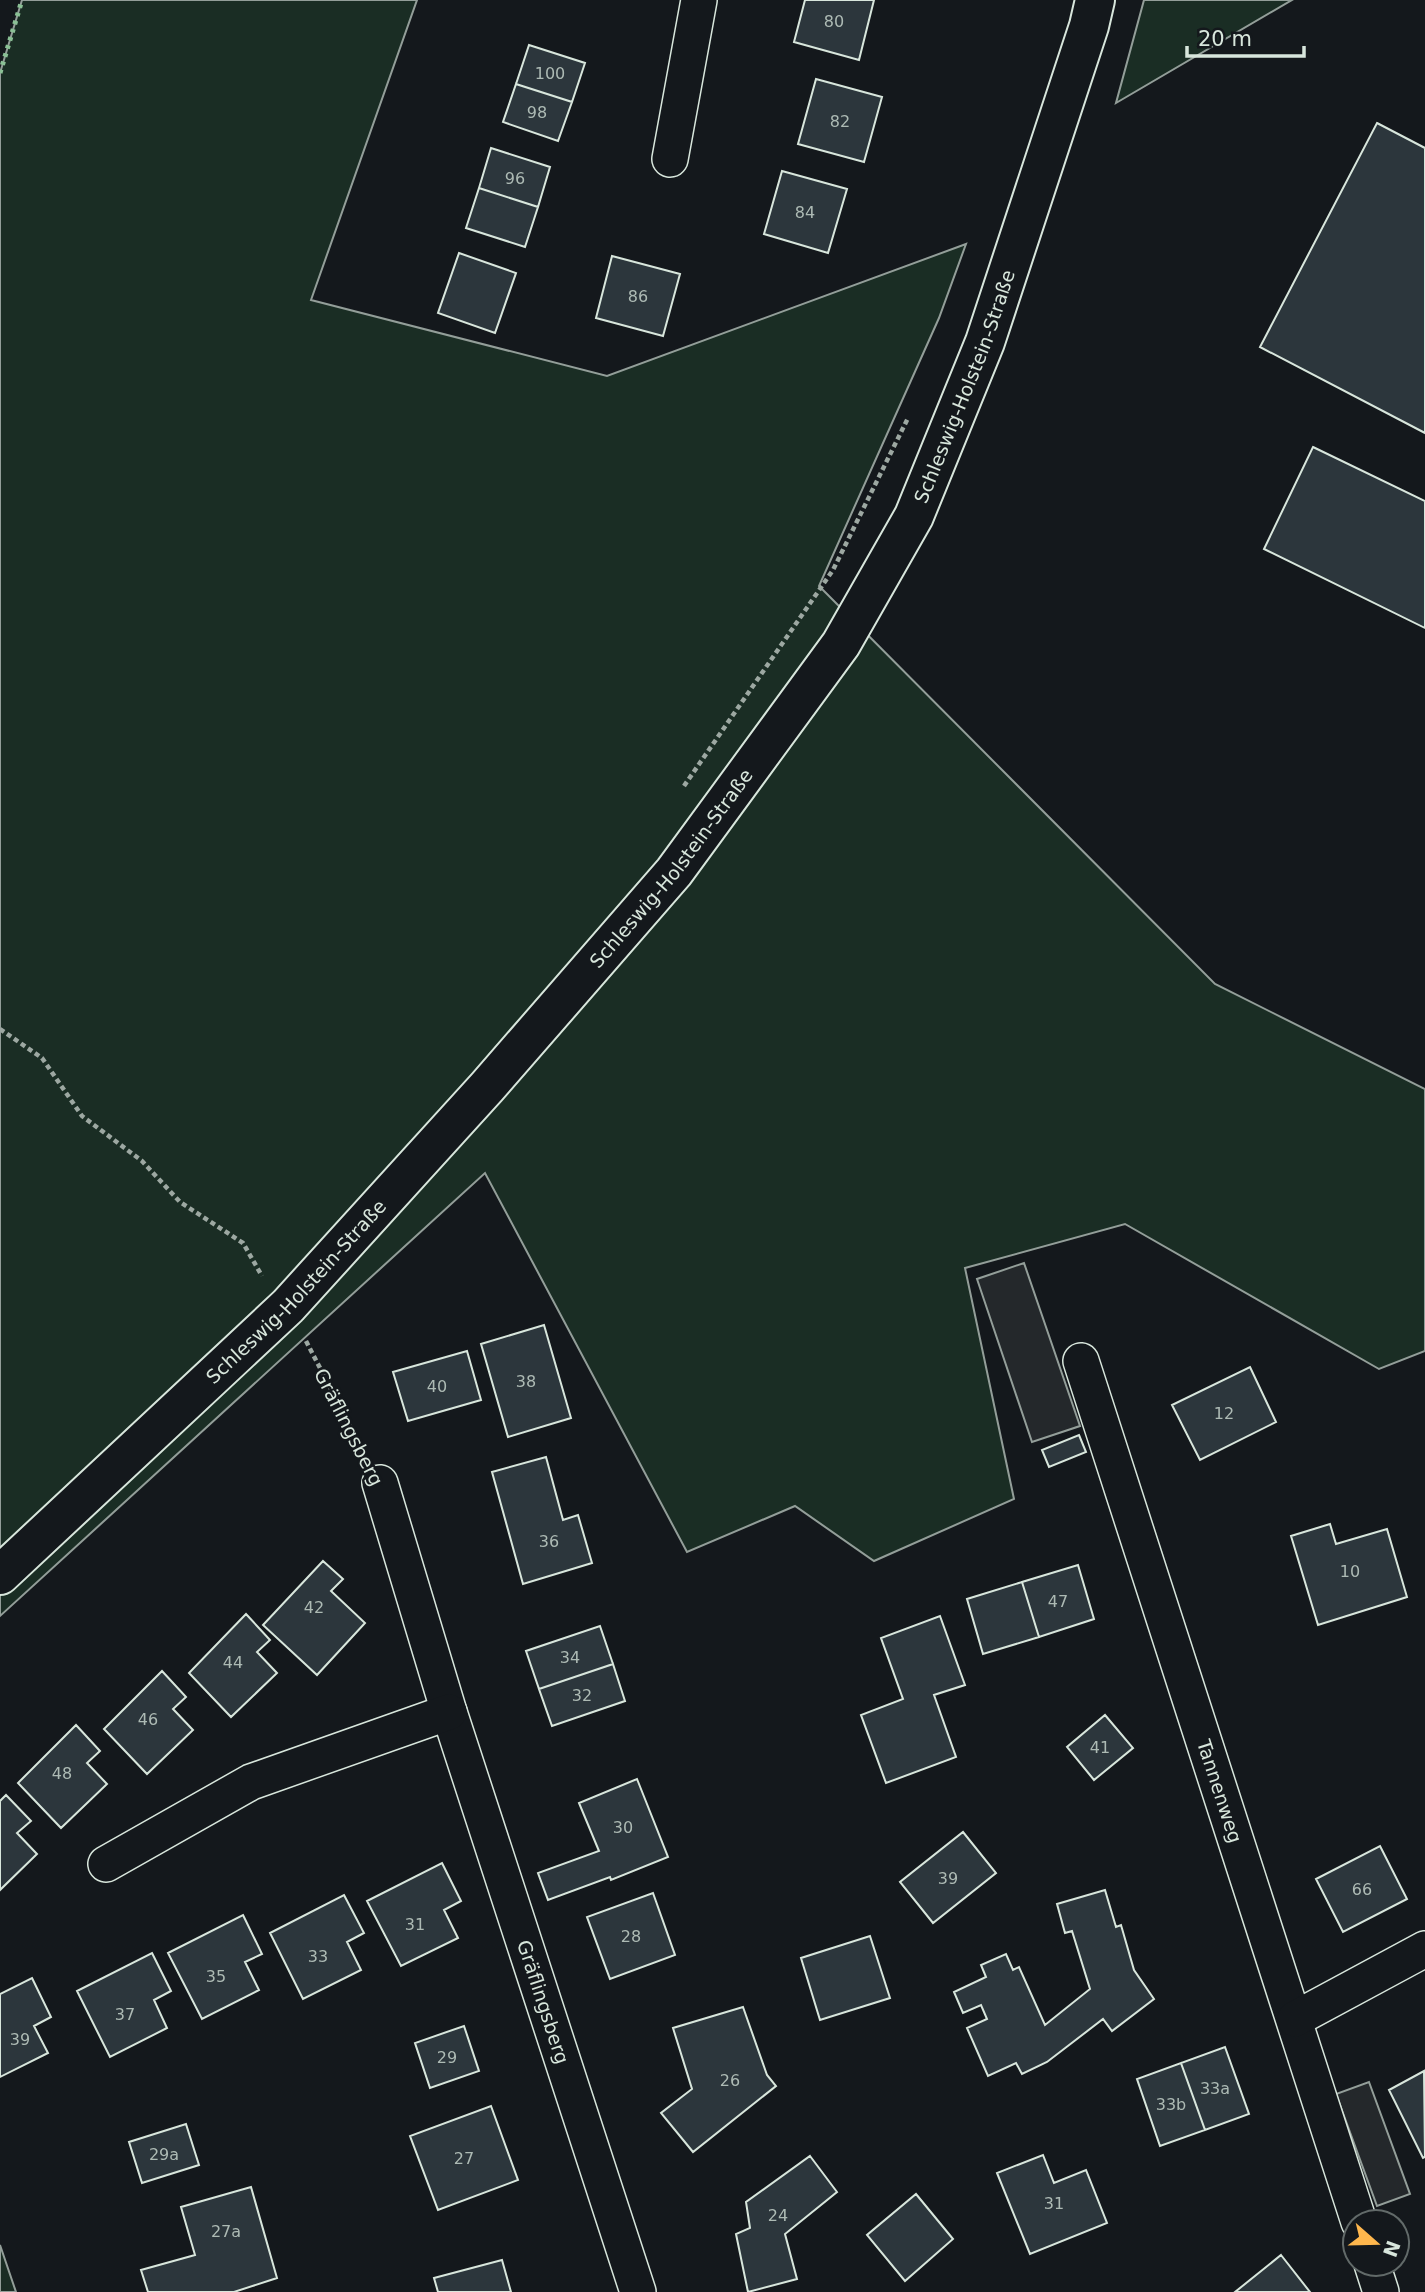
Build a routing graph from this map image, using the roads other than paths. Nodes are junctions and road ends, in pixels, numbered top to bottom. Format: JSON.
{"nodes":[{"id":1,"x":699,"y":0,"type":"edge"},
{"id":2,"x":1095,"y":0,"type":"edge"},
{"id":3,"x":670,"y":159,"type":"dead end"},
{"id":4,"x":1081,"y":1361,"type":"dead end"},
{"id":5,"x":380,"y":1483,"type":"road end"},
{"id":6,"x":0,"y":1575,"type":"edge"},
{"id":7,"x":449,"y":1712,"type":"junction"},
{"id":8,"x":106,"y":1864,"type":"dead end"},
{"id":9,"x":1425,"y":1950,"type":"edge"},
{"id":10,"x":1295,"y":2020,"type":"junction"},
{"id":11,"x":1355,"y":2208,"type":"edge"},
{"id":12,"x":638,"y":2292,"type":"edge"}],
"edges":[{"from":1,"to":3,"type":"street"},
{"from":2,"to":6,"type":"main road","name":"Schleswig-Holstein-Straße"},
{"from":4,"to":10,"type":"street","name":"Tannenweg"},
{"from":5,"to":7,"type":"street","name":"Gräflingsberg"},
{"from":7,"to":8,"type":"street"},
{"from":7,"to":12,"type":"street","name":"Gräflingsberg"},
{"from":9,"to":10,"type":"street"},
{"from":10,"to":11,"type":"street","name":"Tannenweg"}]}
